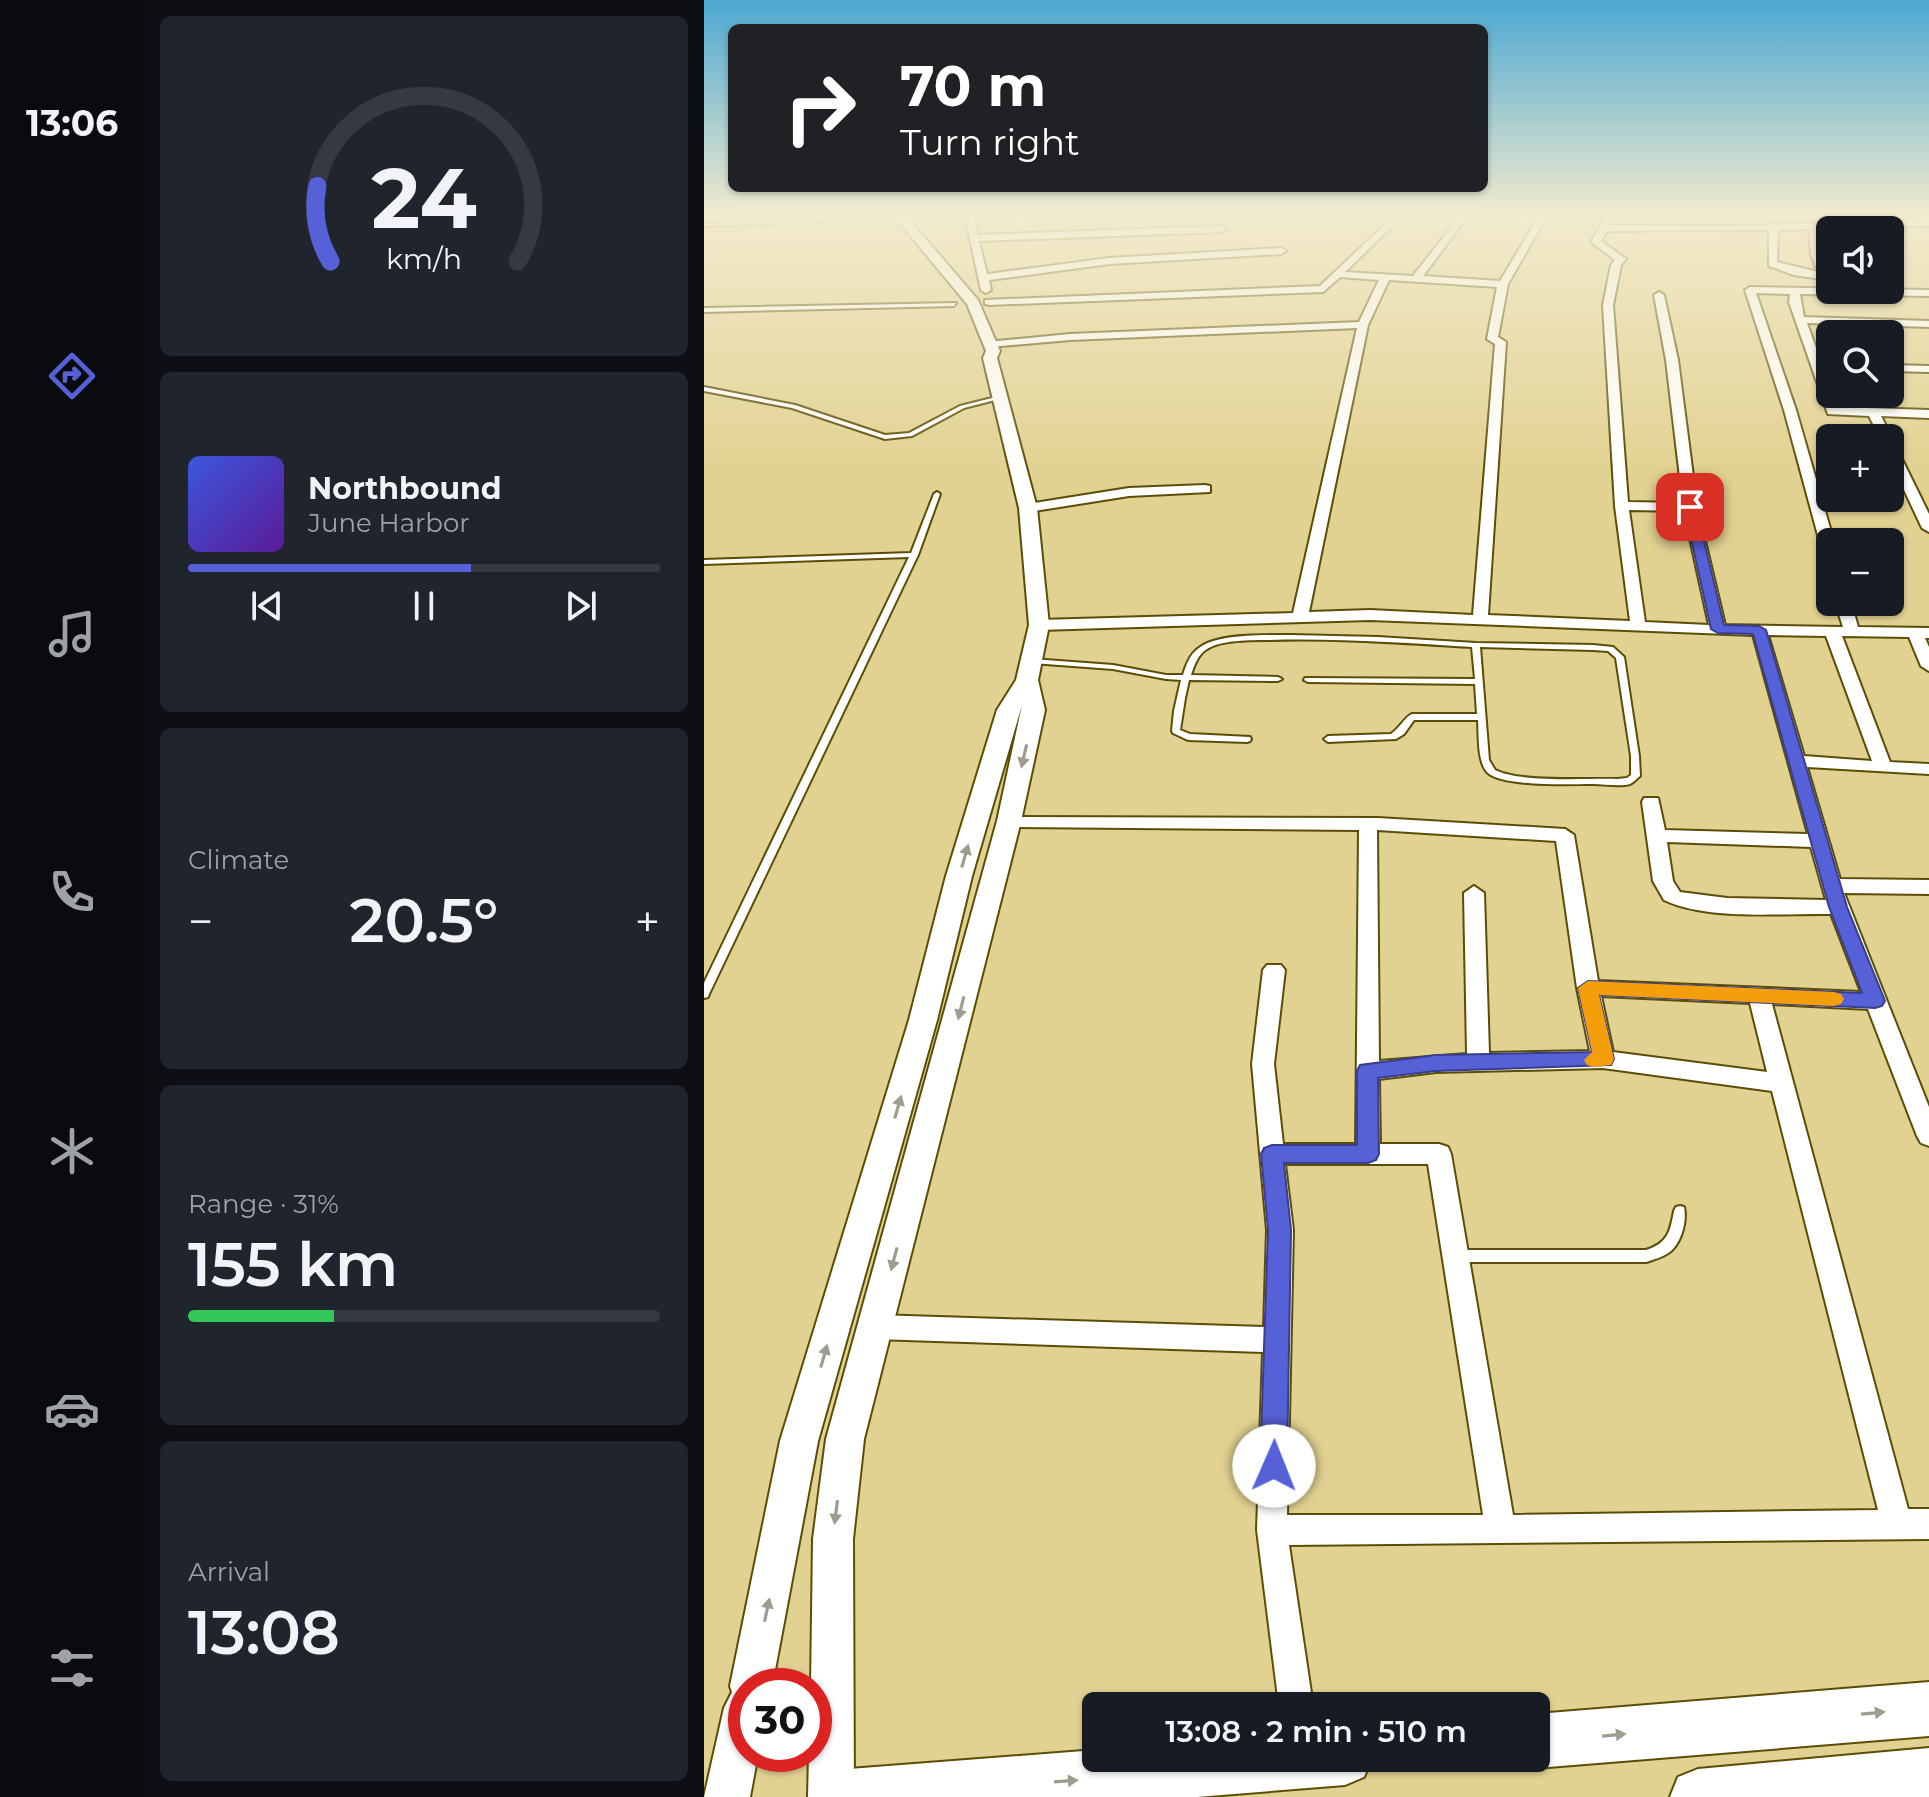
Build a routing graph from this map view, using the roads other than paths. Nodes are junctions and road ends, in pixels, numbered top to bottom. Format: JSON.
{"nodes":[{"id":1,"x":950,"y":300,"type":"edge"},
{"id":2,"x":970,"y":300,"type":"edge"},
{"id":3,"x":1003,"y":300,"type":"edge"},
{"id":4,"x":1375,"y":300,"type":"edge"},
{"id":5,"x":1500,"y":300,"type":"edge"},
{"id":6,"x":1609,"y":300,"type":"edge"},
{"id":7,"x":1660,"y":300,"type":"edge"},
{"id":8,"x":1753,"y":300,"type":"edge"},
{"id":9,"x":1794,"y":300,"type":"edge"},
{"id":10,"x":989,"y":302,"type":"joint"},
{"id":11,"x":704,"y":310,"type":"edge"},
{"id":12,"x":957,"y":310,"type":"joint"},
{"id":13,"x":1801,"y":320,"type":"junction"},
{"id":14,"x":1929,"y":324,"type":"edge"},
{"id":15,"x":1363,"y":325,"type":"junction"},
{"id":16,"x":983,"y":326,"type":"junction"},
{"id":17,"x":986,"y":352,"type":"junction"},
{"id":18,"x":1816,"y":365,"type":"edge"},
{"id":19,"x":1904,"y":368,"type":"edge"},
{"id":20,"x":1929,"y":369,"type":"edge"},
{"id":21,"x":704,"y":389,"type":"edge"},
{"id":22,"x":1000,"y":398,"type":"junction"},
{"id":23,"x":1831,"y":408,"type":"edge"},
{"id":24,"x":1873,"y":412,"type":"junction"},
{"id":25,"x":1929,"y":414,"type":"edge"},
{"id":26,"x":1879,"y":424,"type":"edge"},
{"id":27,"x":1904,"y":476,"type":"edge"},
{"id":28,"x":1205,"y":489,"type":"dead end"},
{"id":29,"x":937,"y":494,"type":"dead end"},
{"id":30,"x":1622,"y":506,"type":"junction"},
{"id":31,"x":1690,"y":507,"type":"junction"},
{"id":32,"x":1028,"y":508,"type":"junction"},
{"id":33,"x":1823,"y":528,"type":"edge"},
{"id":34,"x":1929,"y":528,"type":"edge"},
{"id":35,"x":914,"y":555,"type":"junction"},
{"id":36,"x":704,"y":562,"type":"edge"},
{"id":37,"x":1847,"y":616,"type":"edge"},
{"id":38,"x":1300,"y":617,"type":"junction"},
{"id":39,"x":1480,"y":620,"type":"junction"},
{"id":40,"x":1039,"y":625,"type":"junction"},
{"id":41,"x":1638,"y":626,"type":"junction"},
{"id":42,"x":1718,"y":629,"type":"junction"},
{"id":43,"x":1759,"y":630,"type":"junction"},
{"id":44,"x":1832,"y":631,"type":"junction"},
{"id":45,"x":1852,"y":632,"type":"junction"},
{"id":46,"x":1922,"y":633,"type":"edge"},
{"id":47,"x":1476,"y":645,"type":"junction"},
{"id":48,"x":1929,"y":666,"type":"edge"},
{"id":49,"x":1030,"y":670,"type":"junction"},
{"id":50,"x":1186,"y":677,"type":"junction"},
{"id":51,"x":1278,"y":679,"type":"dead end"},
{"id":52,"x":1308,"y":680,"type":"dead end"},
{"id":53,"x":1479,"y":682,"type":"junction"},
{"id":54,"x":1482,"y":717,"type":"junction"},
{"id":55,"x":1247,"y":739,"type":"dead end"},
{"id":56,"x":1328,"y":739,"type":"dead end"},
{"id":57,"x":1796,"y":761,"type":"junction"},
{"id":58,"x":1883,"y":767,"type":"junction"},
{"id":59,"x":1929,"y":769,"type":"edge"},
{"id":60,"x":1651,"y":802,"type":"dead end"},
{"id":61,"x":1009,"y":821,"type":"junction"},
{"id":62,"x":1368,"y":824,"type":"junction"},
{"id":63,"x":1656,"y":836,"type":"junction"},
{"id":64,"x":1819,"y":841,"type":"junction"},
{"id":65,"x":1832,"y":886,"type":"junction"},
{"id":66,"x":1929,"y":887,"type":"edge"},
{"id":67,"x":1474,"y":893,"type":"dead end"},
{"id":68,"x":1838,"y":907,"type":"junction"},
{"id":69,"x":1274,"y":970,"type":"dead end"},
{"id":70,"x":1588,"y":988,"type":"junction"},
{"id":71,"x":704,"y":994,"type":"edge"},
{"id":72,"x":1759,"y":996,"type":"junction"},
{"id":73,"x":1875,"y":1001,"type":"junction"},
{"id":74,"x":1603,"y":1059,"type":"junction"},
{"id":75,"x":1478,"y":1062,"type":"junction"},
{"id":76,"x":1368,"y":1071,"type":"junction"},
{"id":77,"x":1782,"y":1083,"type":"junction"},
{"id":78,"x":1929,"y":1136,"type":"edge"},
{"id":79,"x":1272,"y":1154,"type":"junction"},
{"id":80,"x":1368,"y":1154,"type":"junction"},
{"id":81,"x":1680,"y":1211,"type":"dead end"},
{"id":82,"x":1455,"y":1256,"type":"junction"},
{"id":83,"x":875,"y":1327,"type":"junction"},
{"id":84,"x":1277,"y":1340,"type":"junction"},
{"id":85,"x":1897,"y":1524,"type":"junction"},
{"id":86,"x":1929,"y":1524,"type":"edge"},
{"id":87,"x":1272,"y":1530,"type":"junction"},
{"id":88,"x":1501,"y":1530,"type":"junction"},
{"id":89,"x":755,"y":1668,"type":"edge"},
{"id":90,"x":1294,"y":1692,"type":"edge"},
{"id":91,"x":1929,"y":1709,"type":"edge"},
{"id":92,"x":1550,"y":1740,"type":"edge"},
{"id":93,"x":732,"y":1772,"type":"edge"},
{"id":94,"x":1166,"y":1772,"type":"edge"},
{"id":95,"x":1929,"y":1775,"type":"edge"},
{"id":96,"x":727,"y":1797,"type":"edge"},
{"id":97,"x":831,"y":1797,"type":"edge"},
{"id":98,"x":849,"y":1797,"type":"edge"},
{"id":99,"x":1698,"y":1797,"type":"edge"}],
"edges":[{"from":1,"to":12,"type":"street"},
{"from":2,"to":16,"type":"street"},
{"from":3,"to":10,"type":"street"},
{"from":4,"to":15,"type":"street"},
{"from":5,"to":39,"type":"street"},
{"from":6,"to":30,"type":"street"},
{"from":7,"to":31,"type":"street"},
{"from":8,"to":33,"type":"street"},
{"from":9,"to":13,"type":"street"},
{"from":10,"to":16,"type":"street"},
{"from":11,"to":12,"type":"lane"},
{"from":13,"to":14,"type":"street"},
{"from":13,"to":18,"type":"street"},
{"from":15,"to":17,"type":"street"},
{"from":15,"to":38,"type":"street"},
{"from":16,"to":17,"type":"street"},
{"from":17,"to":22,"type":"street"},
{"from":19,"to":20,"type":"street"},
{"from":21,"to":22,"type":"lane"},
{"from":22,"to":32,"type":"street"},
{"from":23,"to":24,"type":"street"},
{"from":24,"to":25,"type":"street"},
{"from":24,"to":26,"type":"street"},
{"from":27,"to":34,"type":"street"},
{"from":28,"to":32,"type":"street"},
{"from":29,"to":35,"type":"lane"},
{"from":30,"to":31,"type":"street"},
{"from":30,"to":41,"type":"street"},
{"from":31,"to":42,"type":"street"},
{"from":32,"to":40,"type":"street"},
{"from":35,"to":36,"type":"lane"},
{"from":35,"to":71,"type":"lane"},
{"from":37,"to":45,"type":"street"},
{"from":38,"to":39,"type":"street"},
{"from":38,"to":40,"type":"street"},
{"from":39,"to":41,"type":"street"},
{"from":40,"to":49,"type":"street"},
{"from":41,"to":42,"type":"street"},
{"from":42,"to":43,"type":"street"},
{"from":43,"to":44,"type":"street"},
{"from":43,"to":57,"type":"street"},
{"from":44,"to":45,"type":"street"},
{"from":44,"to":58,"type":"street"},
{"from":45,"to":46,"type":"street"},
{"from":46,"to":48,"type":"street"},
{"from":47,"to":50,"type":"lane"},
{"from":47,"to":53,"type":"lane"},
{"from":47,"to":54,"type":"lane"},
{"from":49,"to":50,"type":"lane"},
{"from":49,"to":61,"type":"street","one_way":true},
{"from":89,"to":49,"type":"street","one_way":true},
{"from":50,"to":51,"type":"lane"},
{"from":50,"to":55,"type":"lane"},
{"from":52,"to":53,"type":"lane"},
{"from":53,"to":54,"type":"lane"},
{"from":54,"to":56,"type":"lane"},
{"from":57,"to":58,"type":"street"},
{"from":57,"to":64,"type":"street"},
{"from":58,"to":59,"type":"street"},
{"from":60,"to":63,"type":"street"},
{"from":61,"to":62,"type":"street"},
{"from":61,"to":83,"type":"street","one_way":true},
{"from":62,"to":70,"type":"street"},
{"from":62,"to":76,"type":"street"},
{"from":63,"to":64,"type":"street"},
{"from":63,"to":68,"type":"street"},
{"from":64,"to":65,"type":"street"},
{"from":65,"to":66,"type":"street"},
{"from":65,"to":68,"type":"street"},
{"from":67,"to":75,"type":"street"},
{"from":68,"to":73,"type":"street"},
{"from":69,"to":79,"type":"street"},
{"from":70,"to":72,"type":"street"},
{"from":70,"to":74,"type":"street"},
{"from":72,"to":73,"type":"street"},
{"from":72,"to":77,"type":"street"},
{"from":73,"to":78,"type":"street"},
{"from":74,"to":75,"type":"street"},
{"from":74,"to":77,"type":"street"},
{"from":75,"to":76,"type":"street"},
{"from":76,"to":80,"type":"street"},
{"from":77,"to":85,"type":"street"},
{"from":79,"to":80,"type":"street"},
{"from":79,"to":84,"type":"street"},
{"from":80,"to":82,"type":"street"},
{"from":81,"to":82,"type":"lane"},
{"from":82,"to":88,"type":"street"},
{"from":83,"to":84,"type":"street"},
{"from":83,"to":97,"type":"street","one_way":true},
{"from":84,"to":87,"type":"street"},
{"from":85,"to":86,"type":"street"},
{"from":85,"to":88,"type":"street"},
{"from":87,"to":88,"type":"street"},
{"from":87,"to":90,"type":"street"},
{"from":92,"to":91,"type":"main road","one_way":true},
{"from":93,"to":96,"type":"street"},
{"from":98,"to":94,"type":"main road","one_way":true},
{"from":95,"to":99,"type":"main road"}]}
